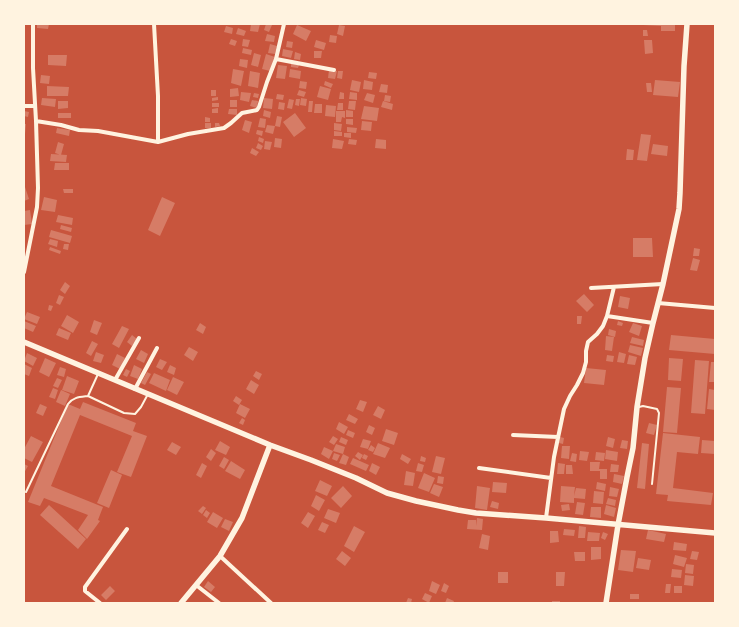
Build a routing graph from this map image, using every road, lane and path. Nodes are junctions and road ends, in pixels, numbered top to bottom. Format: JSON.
{"nodes":[{"id":1,"x":34,"y":24,"type":"edge"},
{"id":2,"x":154,"y":24,"type":"edge"},
{"id":3,"x":284,"y":24,"type":"edge"},
{"id":4,"x":687,"y":24,"type":"edge"},
{"id":5,"x":276,"y":59,"type":"junction"},
{"id":6,"x":334,"y":70,"type":"dead end"},
{"id":7,"x":24,"y":106,"type":"edge"},
{"id":8,"x":34,"y":106,"type":"junction"},
{"id":9,"x":36,"y":121,"type":"junction"},
{"id":10,"x":158,"y":142,"type":"junction"},
{"id":11,"x":24,"y":272,"type":"edge"},
{"id":12,"x":663,"y":284,"type":"junction"},
{"id":13,"x":614,"y":287,"type":"junction"},
{"id":14,"x":591,"y":288,"type":"dead end"},
{"id":15,"x":661,"y":304,"type":"junction"},
{"id":16,"x":715,"y":308,"type":"edge"},
{"id":17,"x":607,"y":316,"type":"junction"},
{"id":18,"x":653,"y":323,"type":"junction"},
{"id":19,"x":139,"y":338,"type":"dead end"},
{"id":20,"x":24,"y":342,"type":"edge"},
{"id":21,"x":158,"y":348,"type":"dead end"},
{"id":22,"x":98,"y":373,"type":"junction"},
{"id":23,"x":115,"y":380,"type":"junction"},
{"id":24,"x":135,"y":389,"type":"junction"},
{"id":25,"x":148,"y":394,"type":"junction"},
{"id":26,"x":88,"y":396,"type":"junction"},
{"id":27,"x":640,"y":407,"type":"junction"},
{"id":28,"x":513,"y":435,"type":"dead end"},
{"id":29,"x":558,"y":437,"type":"junction"},
{"id":30,"x":270,"y":445,"type":"junction"},
{"id":31,"x":479,"y":468,"type":"dead end"},
{"id":32,"x":551,"y":478,"type":"junction"},
{"id":33,"x":652,"y":484,"type":"dead end"},
{"id":34,"x":26,"y":492,"type":"dead end"},
{"id":35,"x":546,"y":518,"type":"junction"},
{"id":36,"x":621,"y":525,"type":"junction"},
{"id":37,"x":127,"y":529,"type":"dead end"},
{"id":38,"x":715,"y":531,"type":"edge"},
{"id":39,"x":220,"y":556,"type":"junction"},
{"id":40,"x":196,"y":586,"type":"junction"},
{"id":41,"x":100,"y":603,"type":"edge"},
{"id":42,"x":181,"y":603,"type":"edge"},
{"id":43,"x":219,"y":603,"type":"edge"},
{"id":44,"x":271,"y":603,"type":"edge"},
{"id":45,"x":606,"y":603,"type":"edge"}],
"edges":[{"from":1,"to":8,"type":"street"},
{"from":2,"to":10,"type":"street"},
{"from":3,"to":5,"type":"street"},
{"from":4,"to":12,"type":"street"},
{"from":5,"to":6,"type":"street"},
{"from":5,"to":10,"type":"street"},
{"from":7,"to":8,"type":"street"},
{"from":8,"to":9,"type":"street"},
{"from":9,"to":10,"type":"street"},
{"from":9,"to":11,"type":"street"},
{"from":12,"to":13,"type":"street"},
{"from":12,"to":15,"type":"street"},
{"from":13,"to":14,"type":"street"},
{"from":13,"to":17,"type":"street"},
{"from":15,"to":16,"type":"street"},
{"from":15,"to":18,"type":"street"},
{"from":17,"to":18,"type":"street"},
{"from":17,"to":29,"type":"street"},
{"from":18,"to":27,"type":"street"},
{"from":19,"to":23,"type":"street"},
{"from":20,"to":22,"type":"street"},
{"from":21,"to":24,"type":"street"},
{"from":22,"to":23,"type":"street"},
{"from":22,"to":26,"type":"lane"},
{"from":23,"to":24,"type":"street"},
{"from":24,"to":25,"type":"street"},
{"from":25,"to":26,"type":"lane"},
{"from":25,"to":30,"type":"street"},
{"from":26,"to":34,"type":"lane"},
{"from":27,"to":33,"type":"lane"},
{"from":27,"to":36,"type":"street"},
{"from":28,"to":29,"type":"street"},
{"from":29,"to":32,"type":"street"},
{"from":30,"to":35,"type":"street"},
{"from":30,"to":39,"type":"street"},
{"from":31,"to":32,"type":"street"},
{"from":32,"to":35,"type":"street"},
{"from":35,"to":36,"type":"street"},
{"from":36,"to":38,"type":"street"},
{"from":36,"to":45,"type":"street"},
{"from":37,"to":41,"type":"street"},
{"from":39,"to":40,"type":"street"},
{"from":39,"to":44,"type":"street"},
{"from":40,"to":42,"type":"street"},
{"from":40,"to":43,"type":"street"}]}
